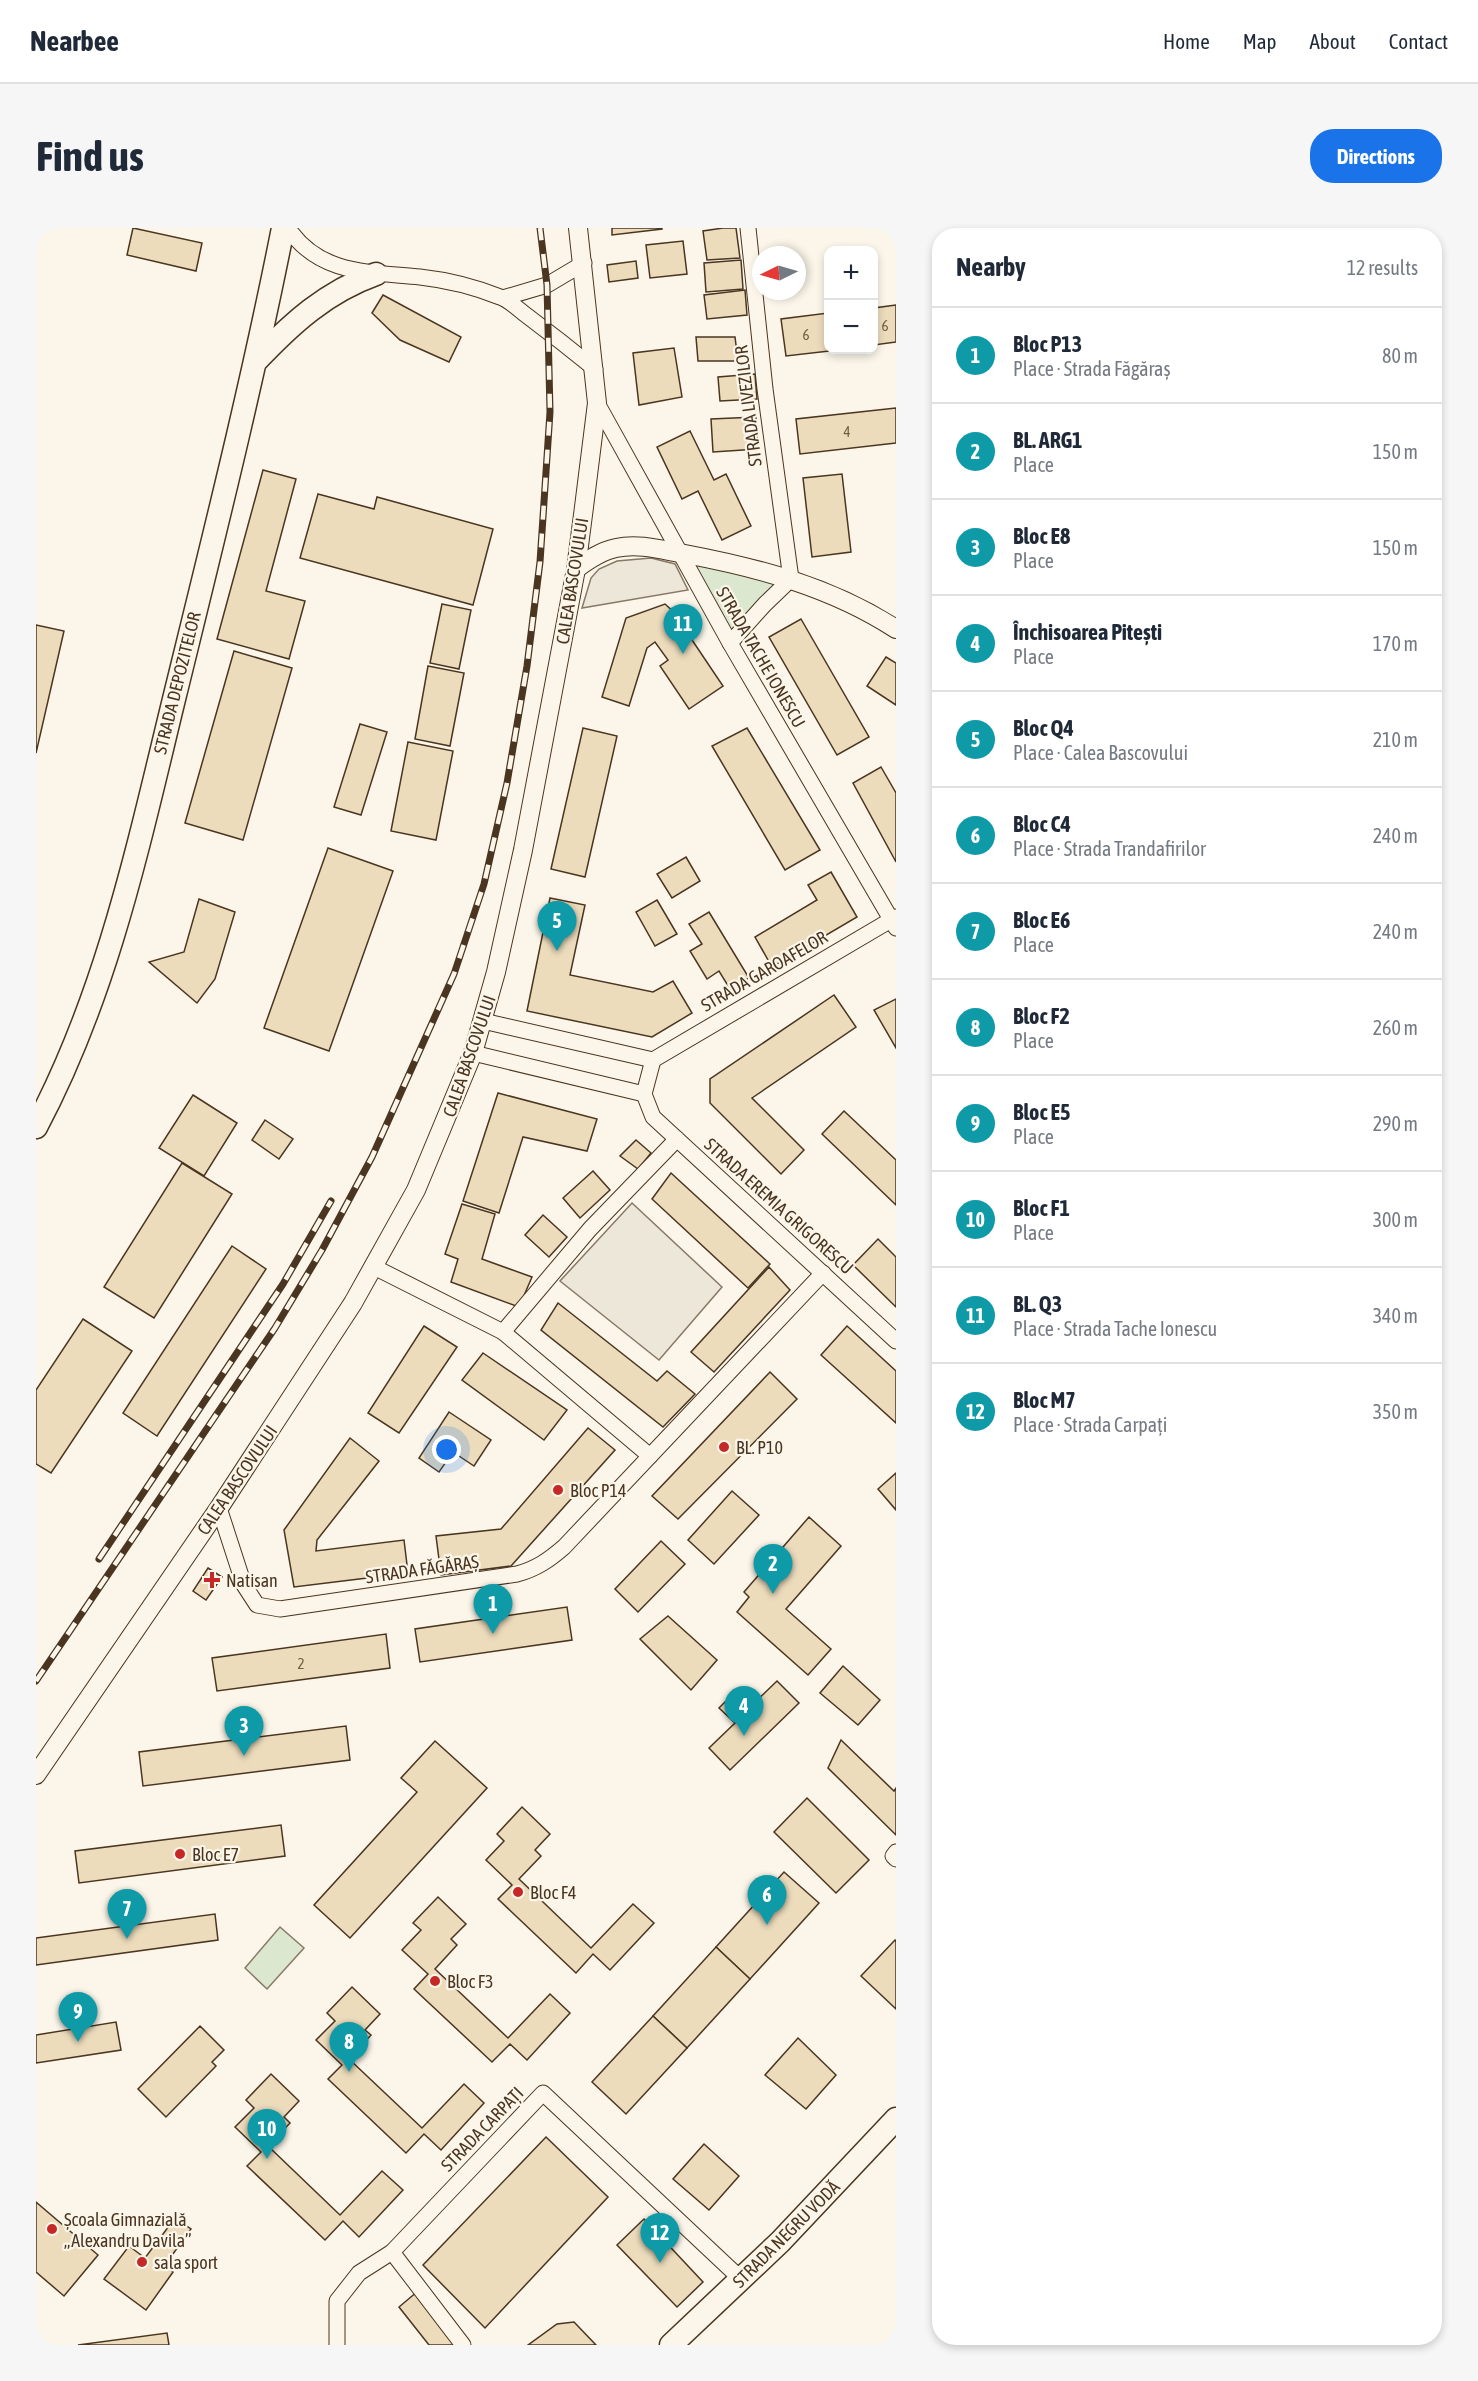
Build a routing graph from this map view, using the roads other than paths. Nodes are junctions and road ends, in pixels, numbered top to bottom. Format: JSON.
{"nodes":[{"id":1,"x":283,"y":228,"type":"edge"},
{"id":2,"x":288,"y":228,"type":"edge"},
{"id":3,"x":578,"y":228,"type":"edge"},
{"id":4,"x":748,"y":228,"type":"edge"},
{"id":5,"x":584,"y":263,"type":"junction"},
{"id":6,"x":376,"y":274,"type":"junction"},
{"id":7,"x":503,"y":298,"type":"junction"},
{"id":8,"x":255,"y":362,"type":"junction"},
{"id":9,"x":595,"y":369,"type":"junction"},
{"id":10,"x":597,"y":403,"type":"junction"},
{"id":11,"x":680,"y":553,"type":"junction"},
{"id":12,"x":576,"y":569,"type":"junction"},
{"id":13,"x":791,"y":579,"type":"junction"},
{"id":14,"x":896,"y":629,"type":"edge"},
{"id":15,"x":730,"y":643,"type":"junction"},
{"id":16,"x":894,"y":921,"type":"edge"},
{"id":17,"x":483,"y":1021,"type":"junction"},
{"id":18,"x":473,"y":1053,"type":"junction"},
{"id":19,"x":653,"y":1060,"type":"junction"},
{"id":20,"x":644,"y":1094,"type":"junction"},
{"id":21,"x":36,"y":1127,"type":"edge"},
{"id":22,"x":677,"y":1139,"type":"junction"},
{"id":23,"x":374,"y":1267,"type":"junction"},
{"id":24,"x":823,"y":1272,"type":"junction"},
{"id":25,"x":503,"y":1332,"type":"junction"},
{"id":26,"x":896,"y":1341,"type":"edge"},
{"id":27,"x":650,"y":1456,"type":"junction"},
{"id":28,"x":219,"y":1508,"type":"junction"},
{"id":29,"x":36,"y":1775,"type":"edge"},
{"id":30,"x":896,"y":1852,"type":"edge"},
{"id":31,"x":896,"y":1859,"type":"edge"},
{"id":32,"x":896,"y":2119,"type":"edge"},
{"id":33,"x":392,"y":2252,"type":"junction"},
{"id":34,"x":742,"y":2280,"type":"junction"},
{"id":35,"x":337,"y":2345,"type":"edge"},
{"id":36,"x":463,"y":2345,"type":"edge"},
{"id":37,"x":671,"y":2345,"type":"edge"}],
"edges":[{"from":1,"to":8,"type":"main road","name":"STRADA DEPOZITELOR"},
{"from":2,"to":6,"type":"street"},
{"from":3,"to":5,"type":"street","name":"CALEA BASCOVULUI"},
{"from":4,"to":13,"type":"street","name":"STRADA LIVEZILOR"},
{"from":5,"to":7,"type":"street"},
{"from":5,"to":9,"type":"street","name":"CALEA BASCOVULUI"},
{"from":6,"to":7,"type":"street"},
{"from":6,"to":8,"type":"main road"},
{"from":7,"to":9,"type":"street"},
{"from":8,"to":21,"type":"main road","name":"STRADA DEPOZITELOR"},
{"from":9,"to":10,"type":"street","name":"CALEA BASCOVULUI"},
{"from":10,"to":11,"type":"street","name":"STRADA TACHE IONESCU"},
{"from":10,"to":12,"type":"street","name":"CALEA BASCOVULUI"},
{"from":11,"to":12,"type":"street"},
{"from":11,"to":13,"type":"street"},
{"from":11,"to":15,"type":"street","name":"STRADA TACHE IONESCU"},
{"from":12,"to":17,"type":"street","name":"CALEA BASCOVULUI"},
{"from":13,"to":14,"type":"street"},
{"from":13,"to":15,"type":"street"},
{"from":15,"to":16,"type":"street","name":"STRADA TACHE IONESCU"},
{"from":16,"to":19,"type":"street","name":"STRADA GAROAFELOR"},
{"from":17,"to":18,"type":"street","name":"CALEA BASCOVULUI"},
{"from":17,"to":19,"type":"street"},
{"from":18,"to":20,"type":"street"},
{"from":18,"to":23,"type":"street","name":"CALEA BASCOVULUI"},
{"from":19,"to":20,"type":"street"},
{"from":20,"to":22,"type":"street","name":"STRADA EREMIA GRIGORESCU"},
{"from":22,"to":24,"type":"street","name":"STRADA EREMIA GRIGORESCU"},
{"from":22,"to":25,"type":"street"},
{"from":23,"to":25,"type":"street"},
{"from":23,"to":28,"type":"street","name":"CALEA BASCOVULUI"},
{"from":24,"to":26,"type":"street","name":"STRADA EREMIA GRIGORESCU"},
{"from":24,"to":27,"type":"street","name":"STRADA FĂGĂRAȘ"},
{"from":25,"to":27,"type":"street"},
{"from":27,"to":28,"type":"street","name":"STRADA FĂGĂRAȘ"},
{"from":28,"to":29,"type":"street","name":"CALEA BASCOVULUI"},
{"from":30,"to":31,"type":"street"},
{"from":32,"to":34,"type":"main road","name":"STRADA NEGRU VODĂ"},
{"from":33,"to":34,"type":"street","name":"STRADA CARPAȚI"},
{"from":33,"to":35,"type":"street"},
{"from":33,"to":36,"type":"street"},
{"from":34,"to":37,"type":"main road","name":"STRADA NEGRU VODĂ"}]}
